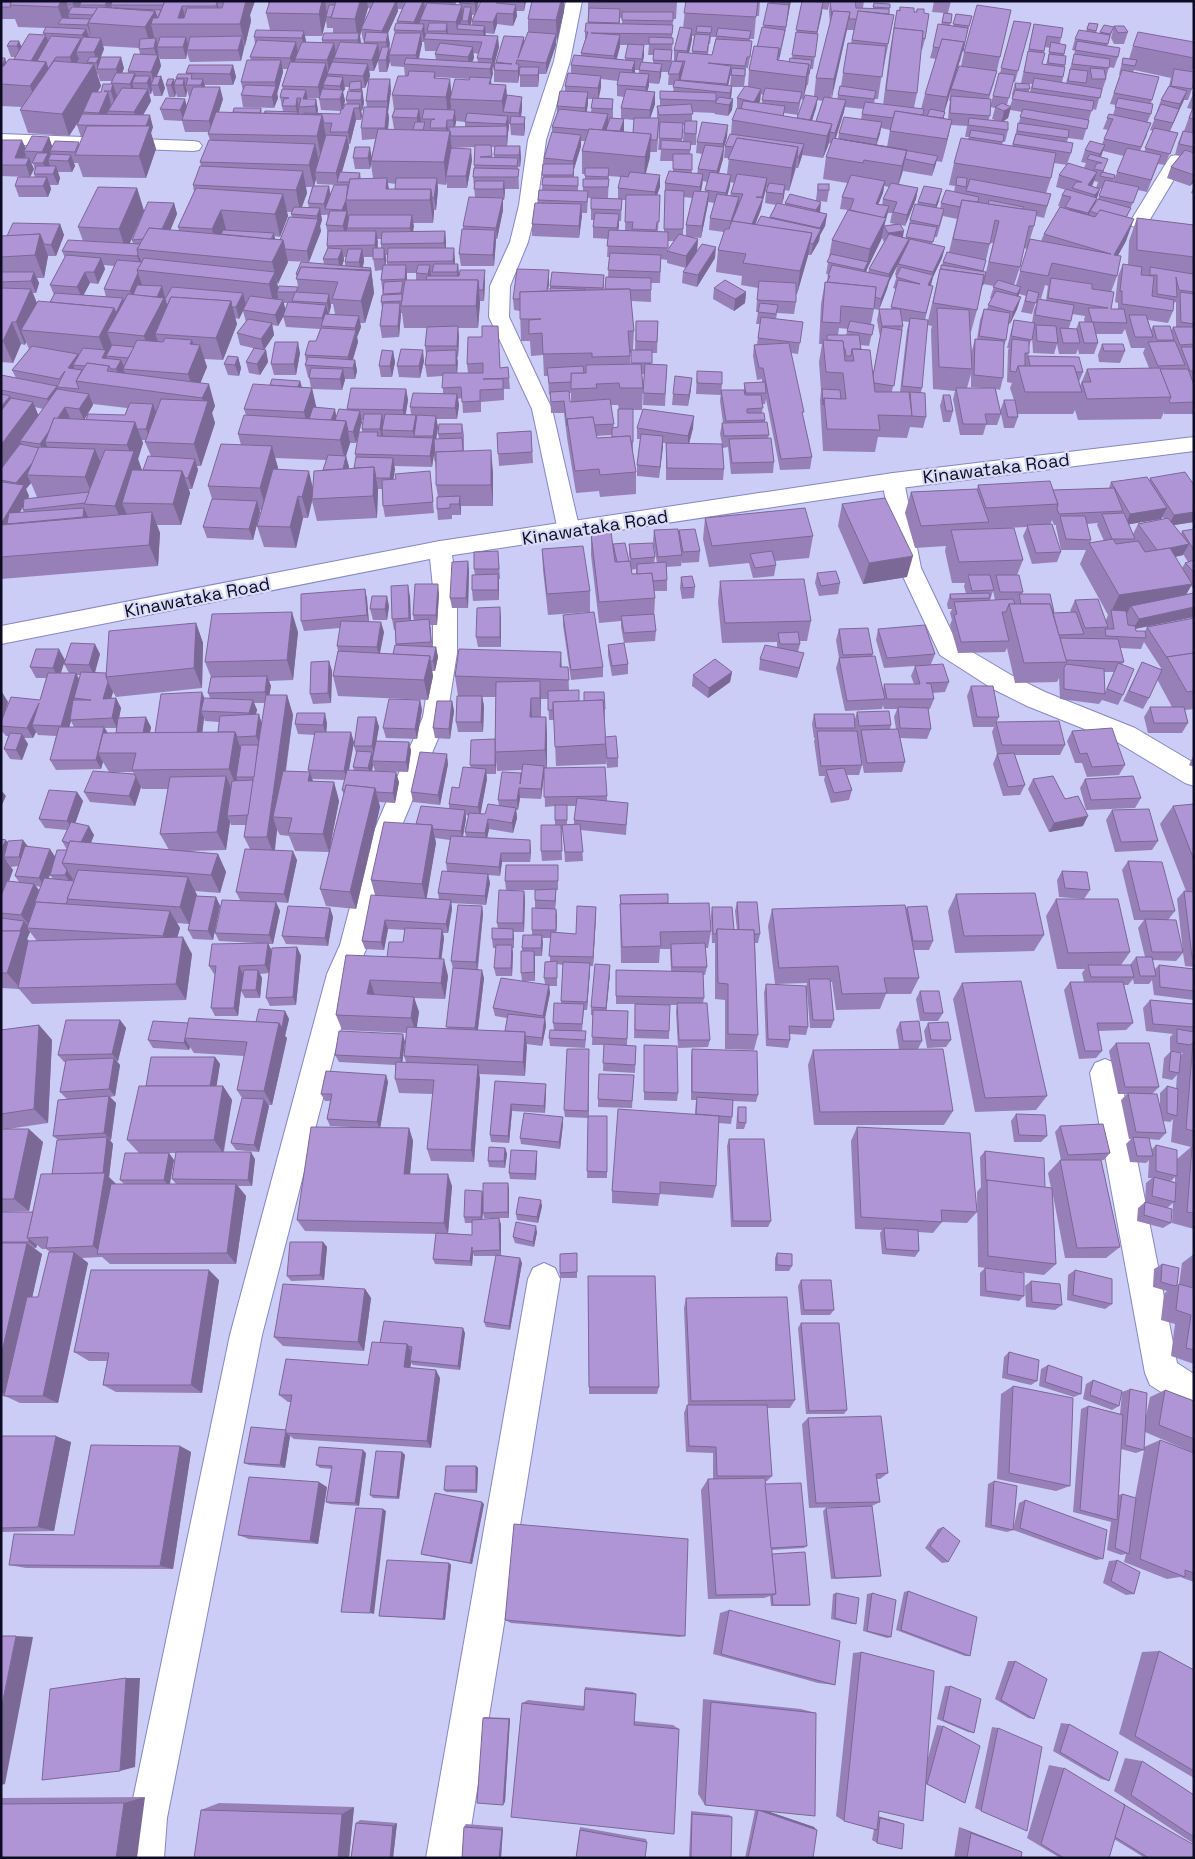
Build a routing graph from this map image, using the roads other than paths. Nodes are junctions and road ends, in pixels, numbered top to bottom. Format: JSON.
{"nodes":[{"id":1,"x":574,"y":1,"type":"edge"},
{"id":2,"x":1,"y":139,"type":"edge"},
{"id":3,"x":193,"y":146,"type":"dead end"},
{"id":4,"x":1194,"y":163,"type":"edge"},
{"id":5,"x":1139,"y":222,"type":"edge"},
{"id":6,"x":1194,"y":444,"type":"edge"},
{"id":7,"x":893,"y":481,"type":"junction"},
{"id":8,"x":569,"y":531,"type":"junction"},
{"id":9,"x":440,"y":549,"type":"junction"},
{"id":10,"x":1,"y":635,"type":"edge"},
{"id":11,"x":1194,"y":776,"type":"edge"},
{"id":12,"x":1105,"y":1074,"type":"dead end"},
{"id":13,"x":544,"y":1279,"type":"dead end"},
{"id":14,"x":1194,"y":1393,"type":"edge"},
{"id":15,"x":144,"y":1858,"type":"edge"},
{"id":16,"x":446,"y":1858,"type":"edge"}],
"edges":[{"from":1,"to":8,"type":"street"},
{"from":2,"to":3,"type":"street"},
{"from":4,"to":5,"type":"street"},
{"from":6,"to":7,"type":"street","name":"Kinawataka Road"},
{"from":7,"to":8,"type":"street","name":"Kinawataka Road"},
{"from":7,"to":11,"type":"street"},
{"from":8,"to":9,"type":"street","name":"Kinawataka Road"},
{"from":9,"to":10,"type":"street","name":"Kinawataka Road"},
{"from":9,"to":15,"type":"street"},
{"from":12,"to":14,"type":"street"},
{"from":13,"to":16,"type":"street"}]}
